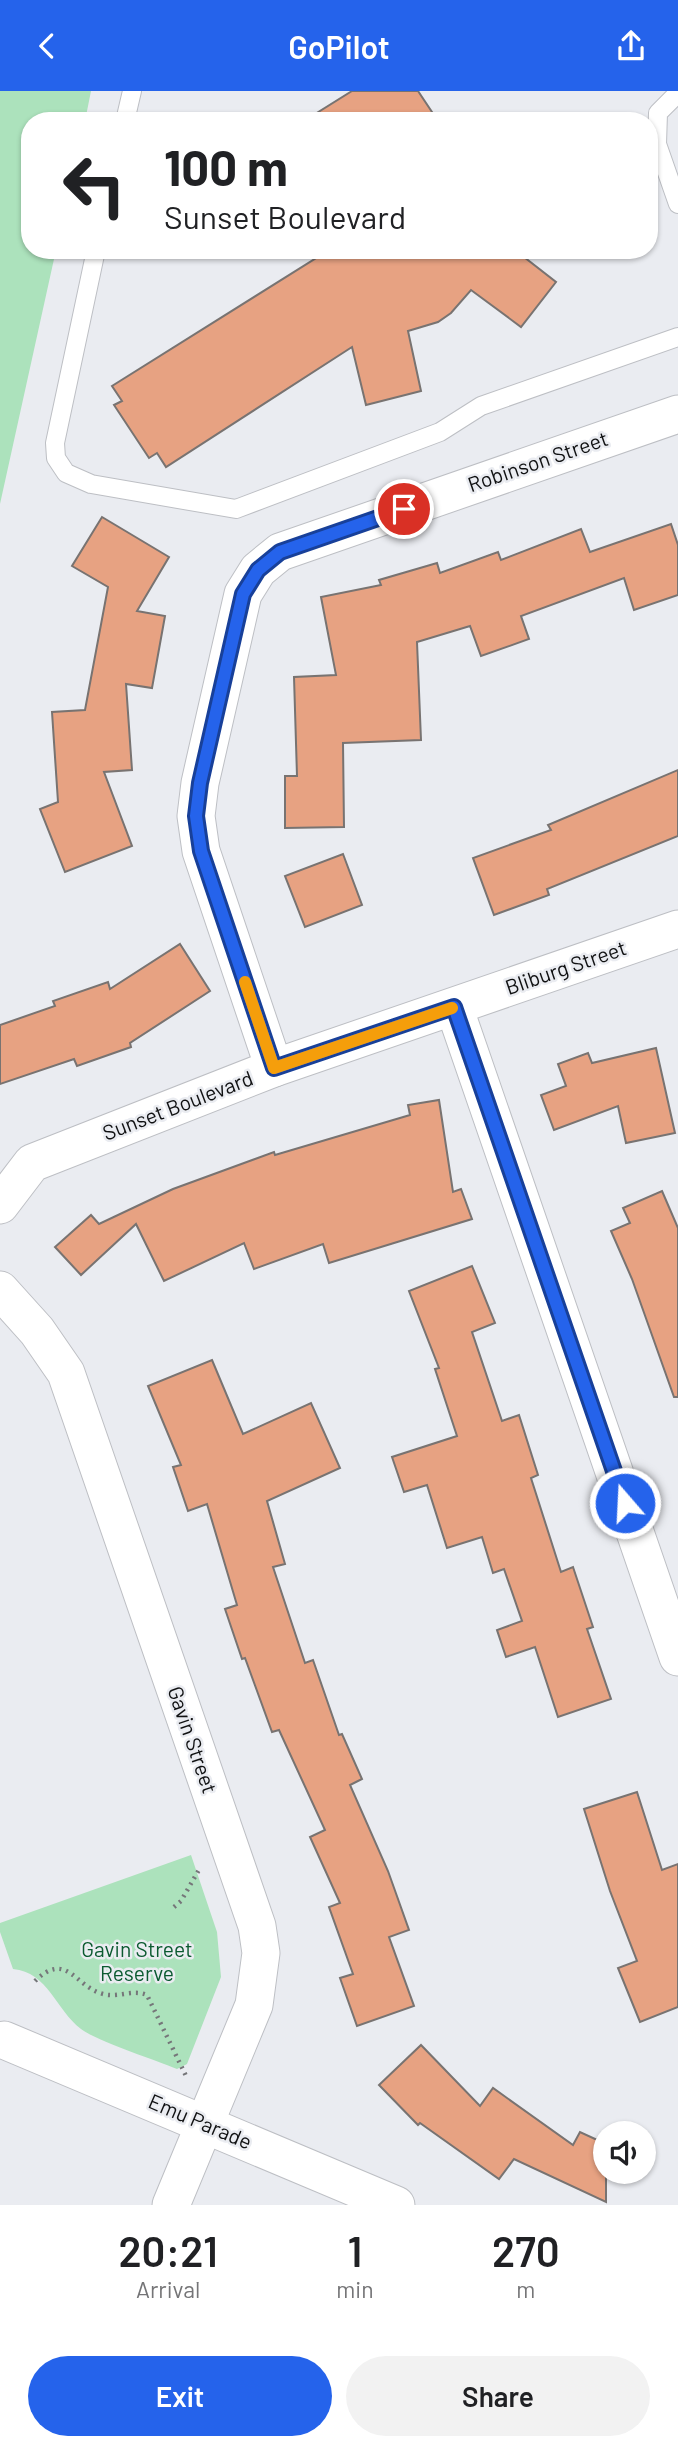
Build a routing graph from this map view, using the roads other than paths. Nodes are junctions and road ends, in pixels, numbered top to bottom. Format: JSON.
{"nodes":[{"id":1,"x":132,"y":91,"type":"edge"},
{"id":2,"x":678,"y":93,"type":"edge"},
{"id":3,"x":127,"y":112,"type":"edge"},
{"id":4,"x":658,"y":113,"type":"edge"},
{"id":5,"x":658,"y":147,"type":"edge"},
{"id":6,"x":678,"y":204,"type":"edge"},
{"id":7,"x":94,"y":259,"type":"edge"},
{"id":8,"x":678,"y":337,"type":"edge"},
{"id":9,"x":678,"y":414,"type":"edge"},
{"id":10,"x":678,"y":929,"type":"edge"},
{"id":11,"x":454,"y":1007,"type":"junction"},
{"id":12,"x":274,"y":1068,"type":"junction"},
{"id":13,"x":0,"y":1205,"type":"edge"},
{"id":14,"x":0,"y":1290,"type":"edge"},
{"id":15,"x":678,"y":1657,"type":"edge"},
{"id":16,"x":4,"y":2040,"type":"dead end"},
{"id":17,"x":205,"y":2123,"type":"junction"},
{"id":18,"x":171,"y":2205,"type":"edge"},
{"id":19,"x":396,"y":2205,"type":"edge"}],
"edges":[{"from":1,"to":3,"type":"lane"},
{"from":2,"to":4,"type":"lane"},
{"from":5,"to":6,"type":"lane"},
{"from":7,"to":8,"type":"lane"},
{"from":9,"to":12,"type":"street","name":"Robinson Street"},
{"from":10,"to":11,"type":"street","name":"Bliburg Street"},
{"from":11,"to":12,"type":"street","name":"Sunset Boulevard"},
{"from":11,"to":15,"type":"street"},
{"from":12,"to":13,"type":"street","name":"Sunset Boulevard"},
{"from":14,"to":17,"type":"street","name":"Gavin Street"},
{"from":16,"to":17,"type":"street","name":"Emu Parade"},
{"from":17,"to":18,"type":"street","name":"Gavin Street"},
{"from":17,"to":19,"type":"street","name":"Emu Parade"}]}
